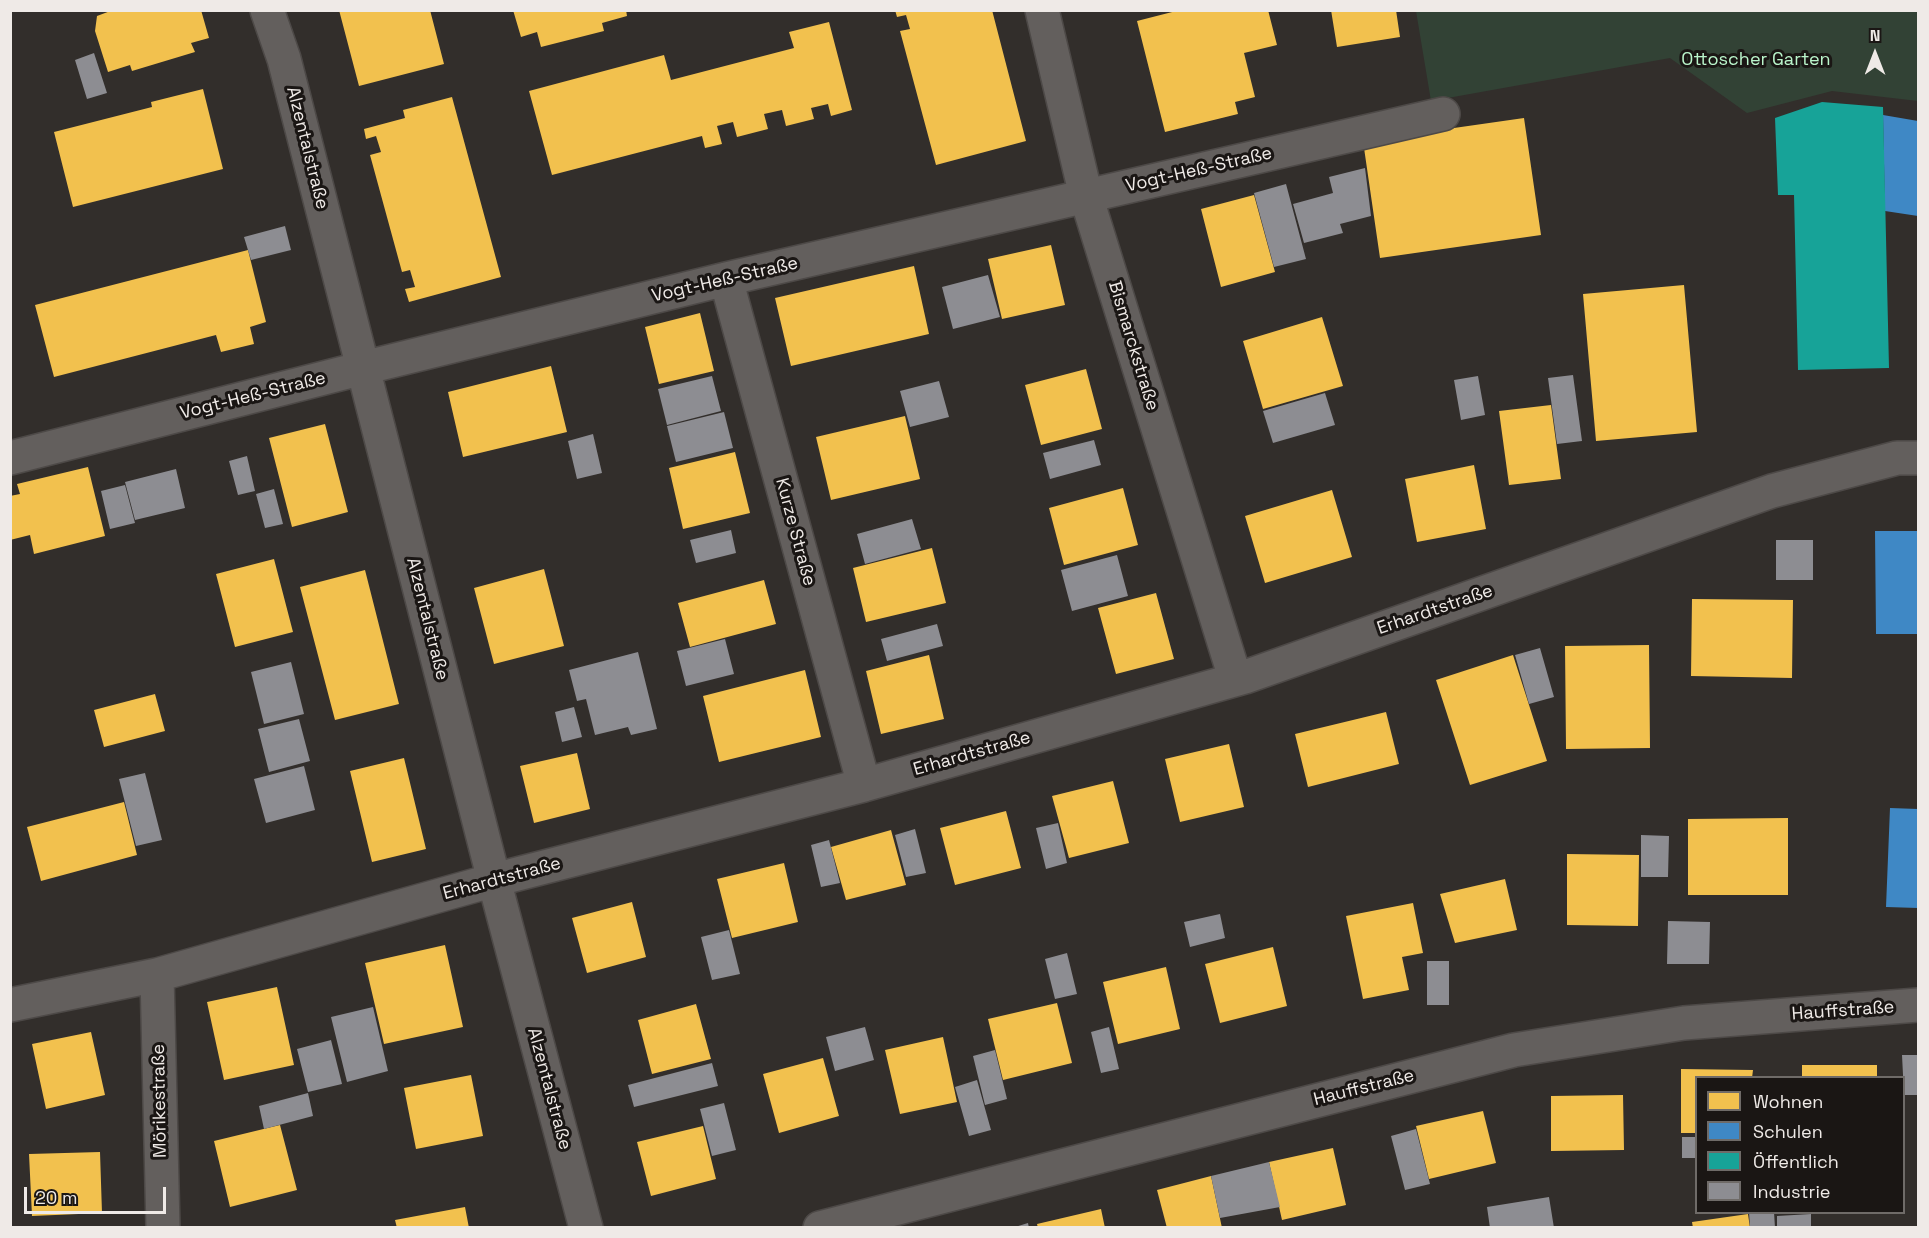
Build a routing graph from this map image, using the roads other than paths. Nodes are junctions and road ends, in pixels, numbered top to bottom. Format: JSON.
{"nodes":[{"id":1,"x":267,"y":10,"type":"edge"},
{"id":2,"x":1042,"y":10,"type":"edge"},
{"id":3,"x":1443,"y":114,"type":"dead end"},
{"id":4,"x":1086,"y":196,"type":"junction"},
{"id":5,"x":726,"y":279,"type":"junction"},
{"id":6,"x":363,"y":368,"type":"junction"},
{"id":7,"x":10,"y":458,"type":"edge"},
{"id":8,"x":1918,"y":458,"type":"edge"},
{"id":9,"x":1235,"y":678,"type":"junction"},
{"id":10,"x":864,"y":785,"type":"junction"},
{"id":11,"x":494,"y":880,"type":"junction"},
{"id":12,"x":157,"y":975,"type":"junction"},
{"id":13,"x":10,"y":1005,"type":"edge"},
{"id":14,"x":1918,"y":1005,"type":"edge"},
{"id":15,"x":163,"y":1227,"type":"edge"},
{"id":16,"x":586,"y":1227,"type":"edge"},
{"id":17,"x":820,"y":1227,"type":"edge"}],
"edges":[{"from":1,"to":6,"type":"street","name":"Alzentalstraße"},
{"from":2,"to":4,"type":"street","name":"Bismarckstraße"},
{"from":3,"to":4,"type":"street","name":"Vogt-Heß-Straße"},
{"from":4,"to":5,"type":"street","name":"Vogt-Heß-Straße"},
{"from":4,"to":9,"type":"street","name":"Bismarckstraße"},
{"from":5,"to":6,"type":"street","name":"Vogt-Heß-Straße"},
{"from":5,"to":10,"type":"street","name":"Kurze Straße"},
{"from":6,"to":7,"type":"street","name":"Vogt-Heß-Straße"},
{"from":6,"to":11,"type":"street","name":"Alzentalstraße"},
{"from":8,"to":9,"type":"street","name":"Erhardtstraße"},
{"from":9,"to":10,"type":"street","name":"Erhardtstraße"},
{"from":10,"to":11,"type":"street","name":"Erhardtstraße"},
{"from":11,"to":12,"type":"street","name":"Erhardtstraße"},
{"from":11,"to":16,"type":"street","name":"Alzentalstraße"},
{"from":12,"to":13,"type":"street","name":"Erhardtstraße"},
{"from":12,"to":15,"type":"street","name":"Mörikestraße"},
{"from":14,"to":17,"type":"street","name":"Hauffstraße"}]}
